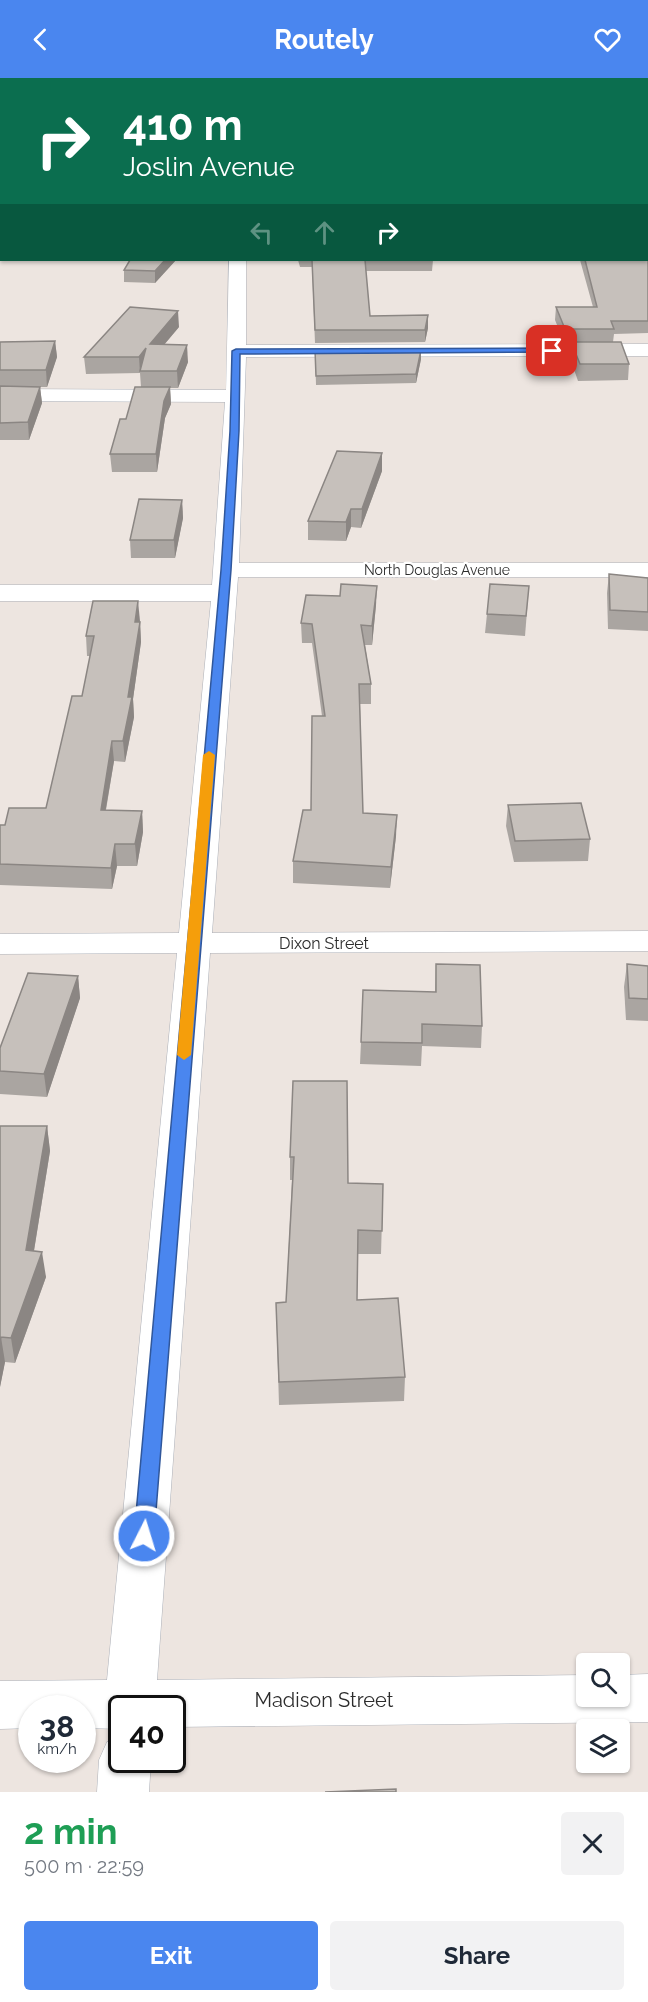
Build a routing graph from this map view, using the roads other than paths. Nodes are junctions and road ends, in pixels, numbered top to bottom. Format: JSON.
{"nodes":[{"id":1,"x":237,"y":261,"type":"edge"},
{"id":2,"x":648,"y":350,"type":"edge"},
{"id":3,"x":236,"y":351,"type":"junction"},
{"id":4,"x":0,"y":395,"type":"edge"},
{"id":5,"x":236,"y":396,"type":"junction"},
{"id":6,"x":648,"y":570,"type":"edge"},
{"id":7,"x":224,"y":582,"type":"junction"},
{"id":8,"x":0,"y":593,"type":"edge"},
{"id":9,"x":648,"y":941,"type":"edge"},
{"id":10,"x":193,"y":944,"type":"junction"},
{"id":11,"x":0,"y":945,"type":"edge"},
{"id":12,"x":131,"y":1695,"type":"edge"},
{"id":13,"x":648,"y":1698,"type":"edge"},
{"id":14,"x":186,"y":1704,"type":"edge"},
{"id":15,"x":0,"y":1705,"type":"edge"},
{"id":16,"x":108,"y":1705,"type":"edge"},
{"id":17,"x":124,"y":1773,"type":"edge"},
{"id":18,"x":123,"y":1792,"type":"edge"}],
"edges":[{"from":1,"to":3,"type":"street"},
{"from":2,"to":3,"type":"street"},
{"from":3,"to":5,"type":"street"},
{"from":4,"to":5,"type":"street"},
{"from":5,"to":7,"type":"street"},
{"from":6,"to":7,"type":"street","name":"North Douglas Avenue"},
{"from":7,"to":8,"type":"street","name":"North Douglas Avenue"},
{"from":7,"to":10,"type":"street"},
{"from":9,"to":10,"type":"street","name":"Dixon Street"},
{"from":10,"to":11,"type":"street","name":"Dixon Street"},
{"from":10,"to":12,"type":"street"},
{"from":13,"to":14,"type":"street","name":"Madison Street"},
{"from":15,"to":16,"type":"street","name":"Madison Street"},
{"from":17,"to":18,"type":"street"}]}
